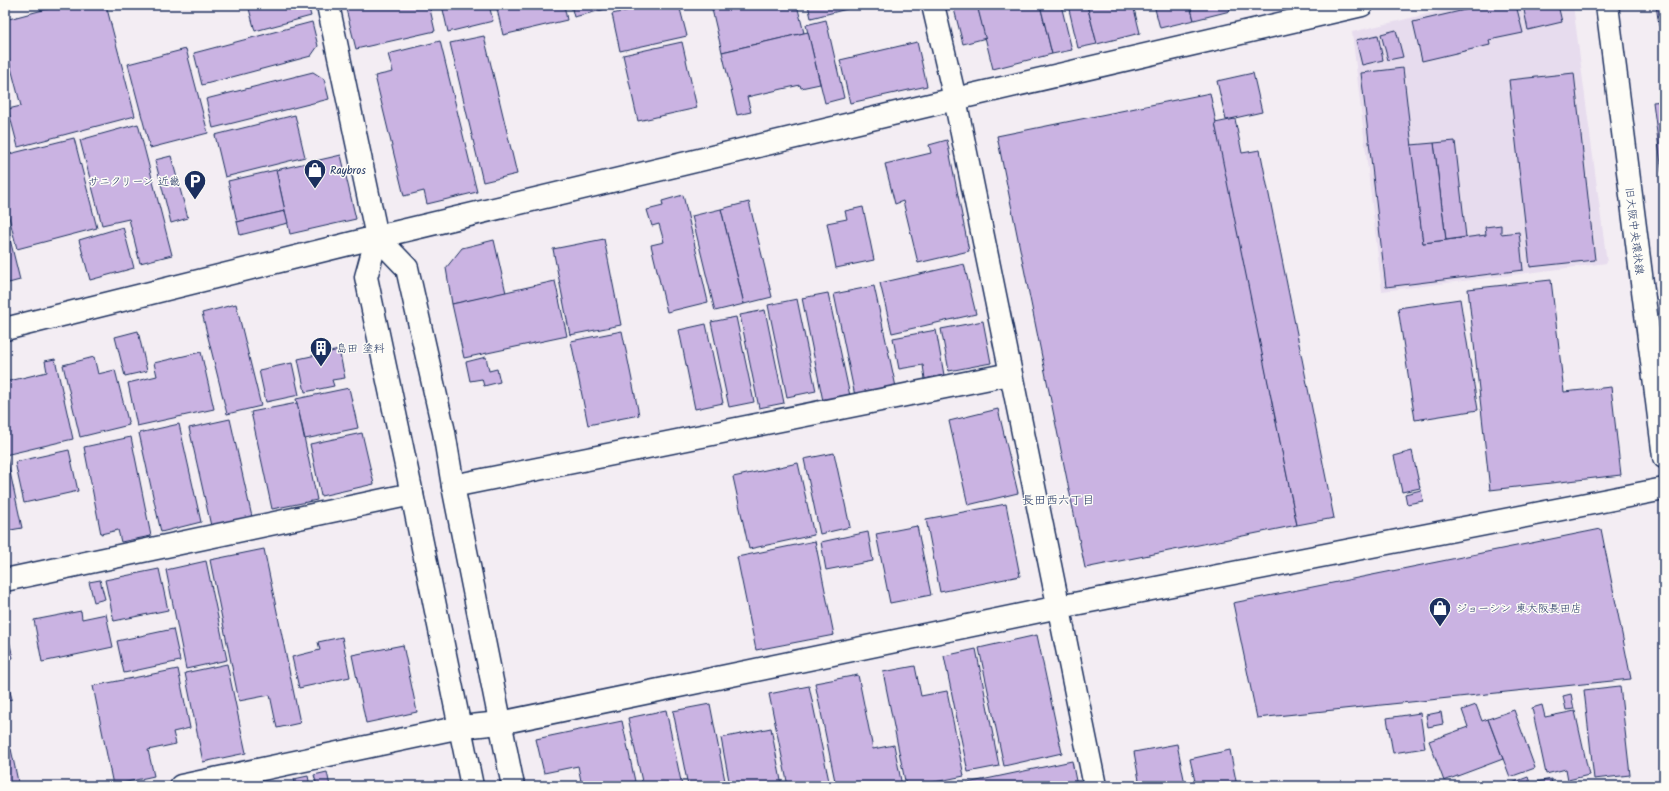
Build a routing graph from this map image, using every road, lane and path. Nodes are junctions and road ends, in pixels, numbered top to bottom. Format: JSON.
{"nodes":[{"id":1,"x":328,"y":5,"type":"edge"},
{"id":2,"x":933,"y":5,"type":"edge"},
{"id":3,"x":1362,"y":5,"type":"edge"},
{"id":4,"x":1607,"y":5,"type":"edge"},
{"id":5,"x":1293,"y":12,"type":"edge"},
{"id":6,"x":955,"y":99,"type":"junction"},
{"id":7,"x":377,"y":237,"type":"junction"},
{"id":8,"x":5,"y":329,"type":"edge"},
{"id":9,"x":1010,"y":374,"type":"junction"},
{"id":10,"x":1664,"y":457,"type":"edge"},
{"id":11,"x":453,"y":486,"type":"junction"},
{"id":12,"x":1664,"y":489,"type":"edge"},
{"id":13,"x":412,"y":494,"type":"junction"},
{"id":14,"x":5,"y":580,"type":"edge"},
{"id":15,"x":1059,"y":607,"type":"junction"},
{"id":16,"x":500,"y":723,"type":"junction"},
{"id":17,"x":460,"y":727,"type":"junction"},
{"id":18,"x":181,"y":786,"type":"edge"},
{"id":19,"x":472,"y":786,"type":"edge"},
{"id":20,"x":513,"y":786,"type":"edge"},
{"id":21,"x":1095,"y":786,"type":"edge"}],
"edges":[{"from":1,"to":7,"type":"street"},
{"from":2,"to":6,"type":"street"},
{"from":3,"to":5,"type":"street"},
{"from":4,"to":10,"type":"street","name":"旧大阪中央環状線"},
{"from":5,"to":6,"type":"street"},
{"from":6,"to":7,"type":"street"},
{"from":6,"to":9,"type":"street"},
{"from":7,"to":8,"type":"street"},
{"from":7,"to":11,"type":"street"},
{"from":7,"to":13,"type":"street"},
{"from":9,"to":11,"type":"street"},
{"from":9,"to":15,"type":"street"},
{"from":11,"to":16,"type":"street"},
{"from":12,"to":15,"type":"street"},
{"from":13,"to":14,"type":"street"},
{"from":13,"to":17,"type":"street"},
{"from":15,"to":16,"type":"street"},
{"from":15,"to":21,"type":"street"},
{"from":16,"to":17,"type":"street"},
{"from":16,"to":20,"type":"street"},
{"from":17,"to":18,"type":"street"},
{"from":17,"to":19,"type":"street"}]}
